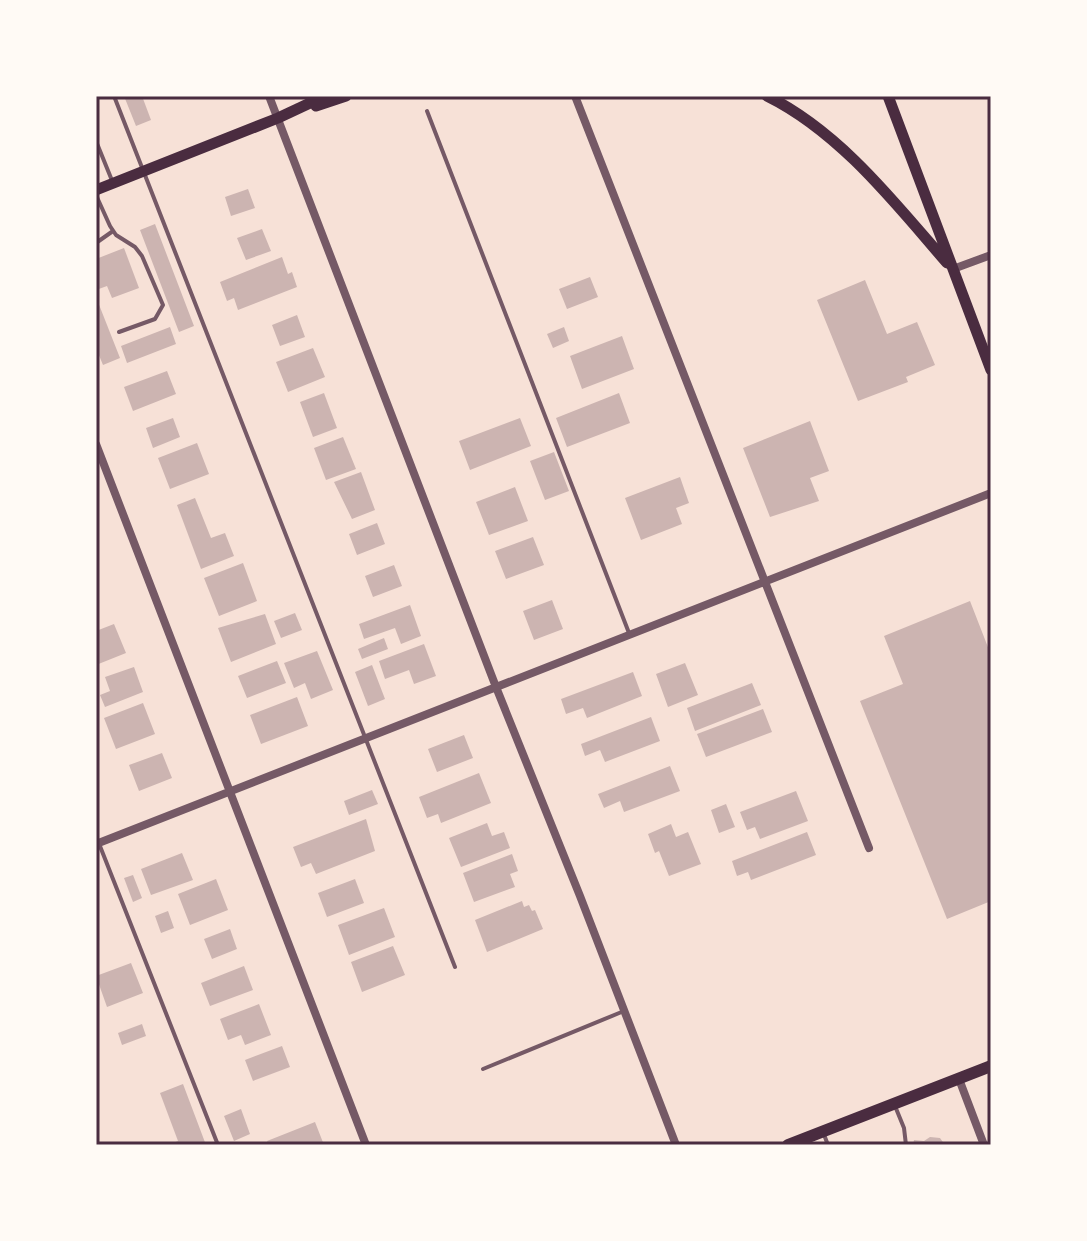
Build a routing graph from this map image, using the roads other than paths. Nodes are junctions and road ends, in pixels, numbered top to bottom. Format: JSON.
{"nodes":[{"id":1,"x":114,"y":96,"type":"edge"},
{"id":2,"x":269,"y":96,"type":"edge"},
{"id":3,"x":325,"y":96,"type":"edge"},
{"id":4,"x":346,"y":96,"type":"edge"},
{"id":5,"x":575,"y":96,"type":"edge"},
{"id":6,"x":767,"y":96,"type":"edge"},
{"id":7,"x":888,"y":96,"type":"edge"},
{"id":8,"x":427,"y":111,"type":"dead end"},
{"id":9,"x":278,"y":118,"type":"junction"},
{"id":10,"x":96,"y":141,"type":"edge"},
{"id":11,"x":143,"y":171,"type":"junction"},
{"id":12,"x":113,"y":183,"type":"junction"},
{"id":13,"x":96,"y":192,"type":"edge"},
{"id":14,"x":113,"y":231,"type":"junction"},
{"id":15,"x":96,"y":243,"type":"edge"},
{"id":16,"x":991,"y":255,"type":"edge"},
{"id":17,"x":953,"y":269,"type":"junction"},
{"id":18,"x":119,"y":332,"type":"dead end"},
{"id":19,"x":991,"y":370,"type":"edge"},
{"id":20,"x":96,"y":444,"type":"edge"},
{"id":21,"x":991,"y":493,"type":"edge"},
{"id":22,"x":765,"y":583,"type":"junction"},
{"id":23,"x":629,"y":636,"type":"junction"},
{"id":24,"x":496,"y":687,"type":"junction"},
{"id":25,"x":366,"y":738,"type":"junction"},
{"id":26,"x":229,"y":792,"type":"junction"},
{"id":27,"x":97,"y":841,"type":"edge"},
{"id":28,"x":869,"y":848,"type":"dead end"},
{"id":29,"x":455,"y":967,"type":"dead end"},
{"id":30,"x":624,"y":1011,"type":"junction"},
{"id":31,"x":991,"y":1066,"type":"edge"},
{"id":32,"x":483,"y":1069,"type":"dead end"},
{"id":33,"x":959,"y":1079,"type":"junction"},
{"id":34,"x":894,"y":1104,"type":"junction"},
{"id":35,"x":823,"y":1132,"type":"junction"},
{"id":36,"x":218,"y":1145,"type":"edge"},
{"id":37,"x":366,"y":1145,"type":"edge"},
{"id":38,"x":676,"y":1145,"type":"edge"},
{"id":39,"x":788,"y":1145,"type":"edge"},
{"id":40,"x":828,"y":1145,"type":"edge"},
{"id":41,"x":906,"y":1145,"type":"edge"},
{"id":42,"x":984,"y":1145,"type":"edge"}],
"edges":[{"from":1,"to":11,"type":"lane"},
{"from":2,"to":9,"type":"street"},
{"from":3,"to":9,"type":"main road"},
{"from":4,"to":9,"type":"main road"},
{"from":5,"to":22,"type":"street"},
{"from":6,"to":17,"type":"main road"},
{"from":7,"to":17,"type":"main road"},
{"from":8,"to":23,"type":"lane"},
{"from":9,"to":11,"type":"main road"},
{"from":9,"to":24,"type":"street"},
{"from":10,"to":12,"type":"lane"},
{"from":11,"to":12,"type":"main road"},
{"from":11,"to":25,"type":"lane"},
{"from":12,"to":13,"type":"main road"},
{"from":13,"to":14,"type":"lane"},
{"from":14,"to":15,"type":"lane"},
{"from":14,"to":18,"type":"lane"},
{"from":16,"to":17,"type":"street"},
{"from":17,"to":19,"type":"main road"},
{"from":20,"to":26,"type":"street"},
{"from":21,"to":22,"type":"street"},
{"from":22,"to":23,"type":"street"},
{"from":22,"to":28,"type":"street"},
{"from":23,"to":24,"type":"street"},
{"from":24,"to":25,"type":"street"},
{"from":24,"to":30,"type":"street"},
{"from":25,"to":26,"type":"street"},
{"from":25,"to":29,"type":"lane"},
{"from":26,"to":27,"type":"street"},
{"from":26,"to":37,"type":"street"},
{"from":27,"to":36,"type":"lane"},
{"from":30,"to":32,"type":"lane"},
{"from":30,"to":38,"type":"street"},
{"from":31,"to":33,"type":"main road"},
{"from":33,"to":34,"type":"main road"},
{"from":33,"to":42,"type":"street"},
{"from":34,"to":35,"type":"main road"},
{"from":34,"to":41,"type":"lane"},
{"from":35,"to":39,"type":"main road"},
{"from":35,"to":40,"type":"lane"}]}
